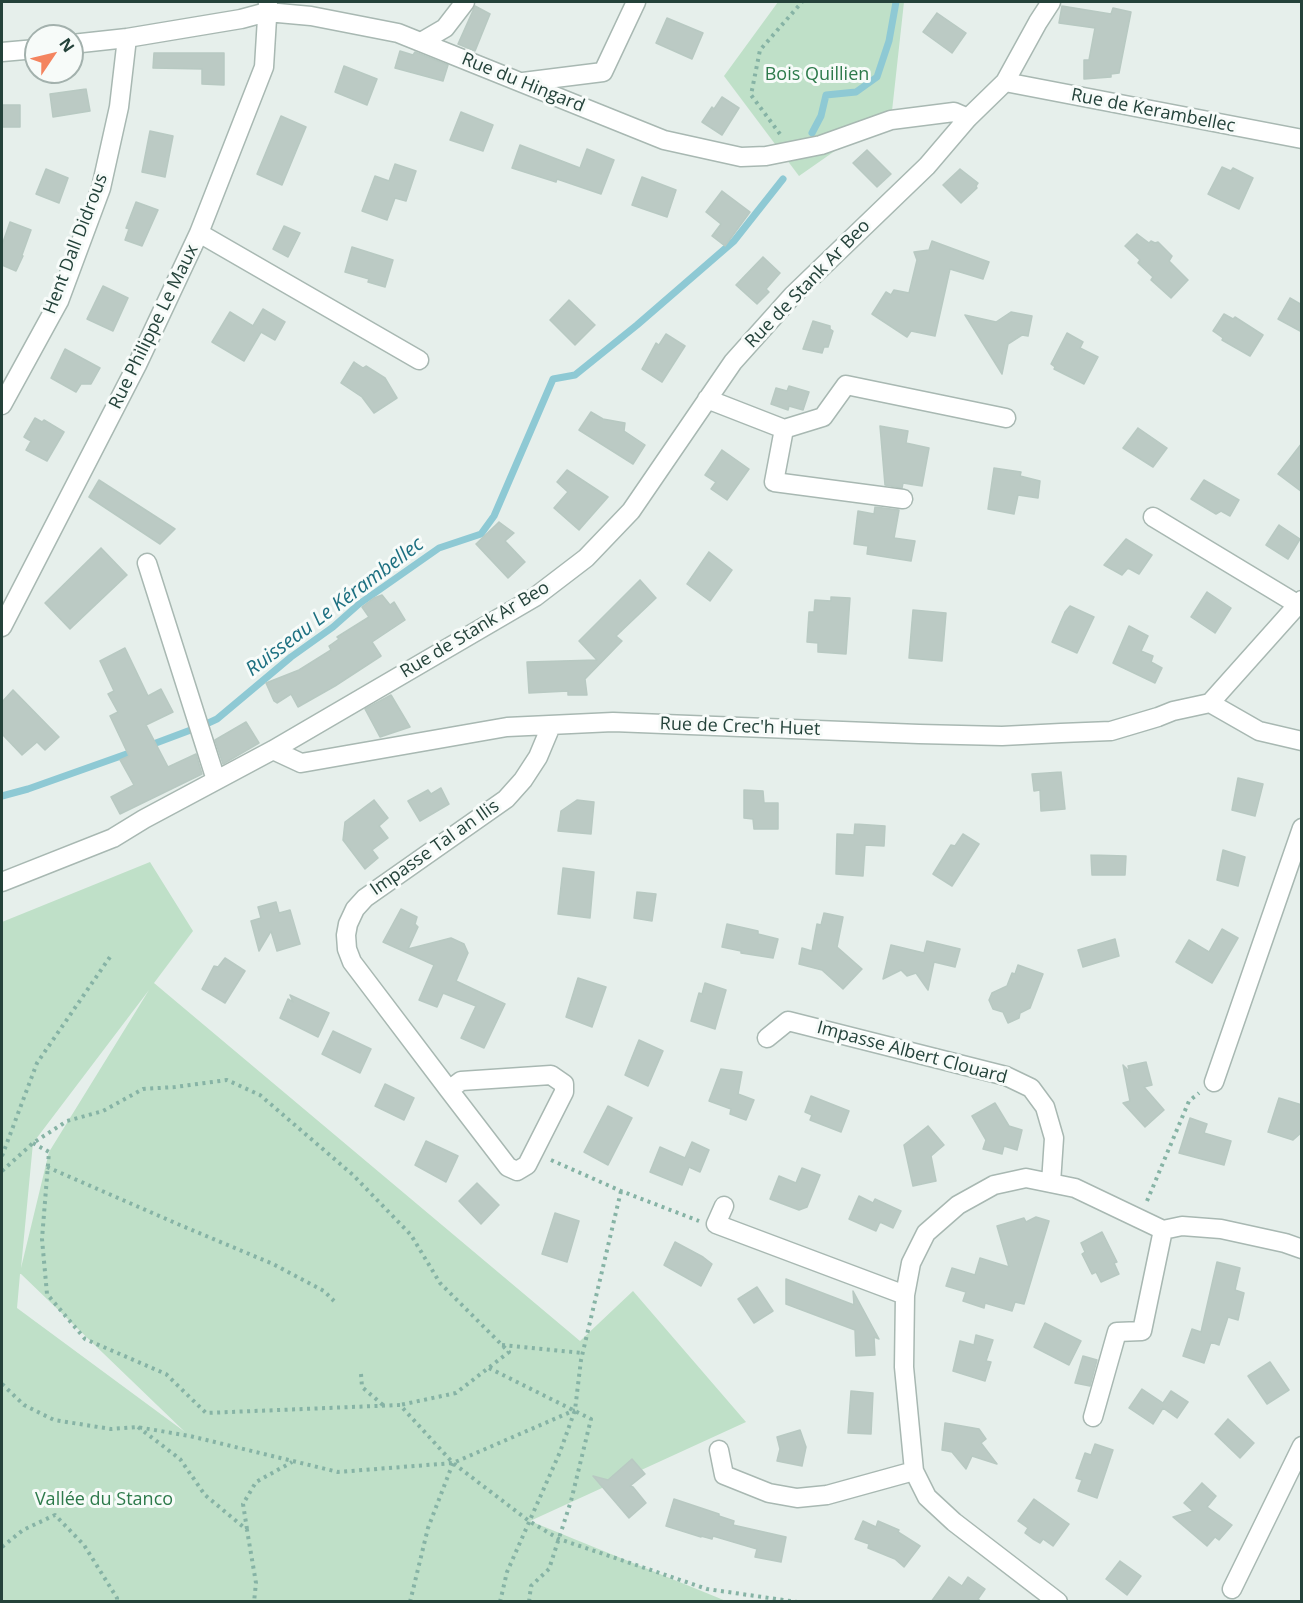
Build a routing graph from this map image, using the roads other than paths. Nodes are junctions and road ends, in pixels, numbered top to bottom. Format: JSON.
{"nodes":[{"id":1,"x":465,"y":2,"type":"edge"},
{"id":2,"x":636,"y":2,"type":"edge"},
{"id":3,"x":1052,"y":2,"type":"edge"},
{"id":4,"x":268,"y":7,"type":"edge"},
{"id":5,"x":128,"y":38,"type":"junction"},
{"id":6,"x":421,"y":42,"type":"junction"},
{"id":7,"x":84,"y":43,"type":"edge"},
{"id":8,"x":24,"y":50,"type":"edge"},
{"id":9,"x":2,"y":52,"type":"edge"},
{"id":10,"x":521,"y":82,"type":"junction"},
{"id":11,"x":1005,"y":82,"type":"junction"},
{"id":12,"x":968,"y":118,"type":"junction"},
{"id":13,"x":1302,"y":140,"type":"edge"},
{"id":14,"x":199,"y":233,"type":"junction"},
{"id":15,"x":420,"y":360,"type":"dead end"},
{"id":16,"x":707,"y":399,"type":"junction"},
{"id":17,"x":2,"y":405,"type":"edge"},
{"id":18,"x":1006,"y":418,"type":"dead end"},
{"id":19,"x":784,"y":429,"type":"junction"},
{"id":20,"x":903,"y":499,"type":"dead end"},
{"id":21,"x":1153,"y":517,"type":"dead end"},
{"id":22,"x":147,"y":563,"type":"dead end"},
{"id":23,"x":1299,"y":602,"type":"edge"},
{"id":24,"x":2,"y":627,"type":"edge"},
{"id":25,"x":1209,"y":703,"type":"junction"},
{"id":26,"x":551,"y":726,"type":"junction"},
{"id":27,"x":1302,"y":741,"type":"edge"},
{"id":28,"x":273,"y":750,"type":"junction"},
{"id":29,"x":216,"y":780,"type":"junction"},
{"id":30,"x":1302,"y":828,"type":"edge"},
{"id":31,"x":2,"y":882,"type":"edge"},
{"id":32,"x":767,"y":1038,"type":"dead end"},
{"id":33,"x":1214,"y":1082,"type":"road end"},
{"id":34,"x":449,"y":1090,"type":"junction"},
{"id":35,"x":1051,"y":1183,"type":"junction"},
{"id":36,"x":724,"y":1206,"type":"dead end"},
{"id":37,"x":1163,"y":1230,"type":"junction"},
{"id":38,"x":1302,"y":1250,"type":"edge"},
{"id":39,"x":905,"y":1295,"type":"junction"},
{"id":40,"x":1093,"y":1417,"type":"dead end"},
{"id":41,"x":1302,"y":1446,"type":"edge"},
{"id":42,"x":719,"y":1450,"type":"dead end"},
{"id":43,"x":914,"y":1471,"type":"junction"},
{"id":44,"x":1232,"y":1589,"type":"dead end"},
{"id":45,"x":1058,"y":1602,"type":"edge"}],
"edges":[{"from":1,"to":6,"type":"street"},
{"from":2,"to":10,"type":"street"},
{"from":3,"to":11,"type":"street","name":"Rue de Stank Ar Beo"},
{"from":4,"to":5,"type":"street","name":"Rue du Hingard"},
{"from":4,"to":6,"type":"street","name":"Rue du Hingard"},
{"from":4,"to":14,"type":"street","name":"Rue Philippe Le Maux"},
{"from":5,"to":7,"type":"street","name":"Rue du Hingard"},
{"from":5,"to":17,"type":"street","name":"Hent Dall Didrous"},
{"from":6,"to":10,"type":"street","name":"Rue du Hingard"},
{"from":8,"to":9,"type":"street"},
{"from":10,"to":12,"type":"street","name":"Rue du Hingard"},
{"from":11,"to":12,"type":"street","name":"Rue de Stank Ar Beo"},
{"from":11,"to":13,"type":"street","name":"Rue de Kerambellec"},
{"from":12,"to":16,"type":"street","name":"Rue de Stank Ar Beo"},
{"from":14,"to":15,"type":"street"},
{"from":14,"to":24,"type":"street","name":"Rue Philippe Le Maux"},
{"from":16,"to":19,"type":"street"},
{"from":16,"to":28,"type":"street","name":"Rue de Stank Ar Beo"},
{"from":18,"to":19,"type":"street"},
{"from":19,"to":20,"type":"street"},
{"from":21,"to":23,"type":"street"},
{"from":22,"to":29,"type":"street"},
{"from":23,"to":25,"type":"street"},
{"from":25,"to":26,"type":"street","name":"Rue de Crec'h Huet"},
{"from":25,"to":27,"type":"street"},
{"from":26,"to":28,"type":"street","name":"Rue de Crec'h Huet"},
{"from":26,"to":34,"type":"street","name":"Impasse Tal an Ilis"},
{"from":28,"to":29,"type":"street","name":"Rue de Stank Ar Beo"},
{"from":29,"to":31,"type":"street","name":"Rue de Stank Ar Beo"},
{"from":30,"to":33,"type":"street"},
{"from":32,"to":35,"type":"street","name":"Impasse Albert Clouard"},
{"from":34,"to":34,"type":"street","name":"Impasse Tal an Ilis"},
{"from":35,"to":37,"type":"street"},
{"from":35,"to":39,"type":"street"},
{"from":36,"to":39,"type":"street"},
{"from":37,"to":38,"type":"street"},
{"from":37,"to":40,"type":"street"},
{"from":39,"to":43,"type":"street"},
{"from":41,"to":44,"type":"street"},
{"from":42,"to":43,"type":"street"},
{"from":43,"to":45,"type":"street"}]}
